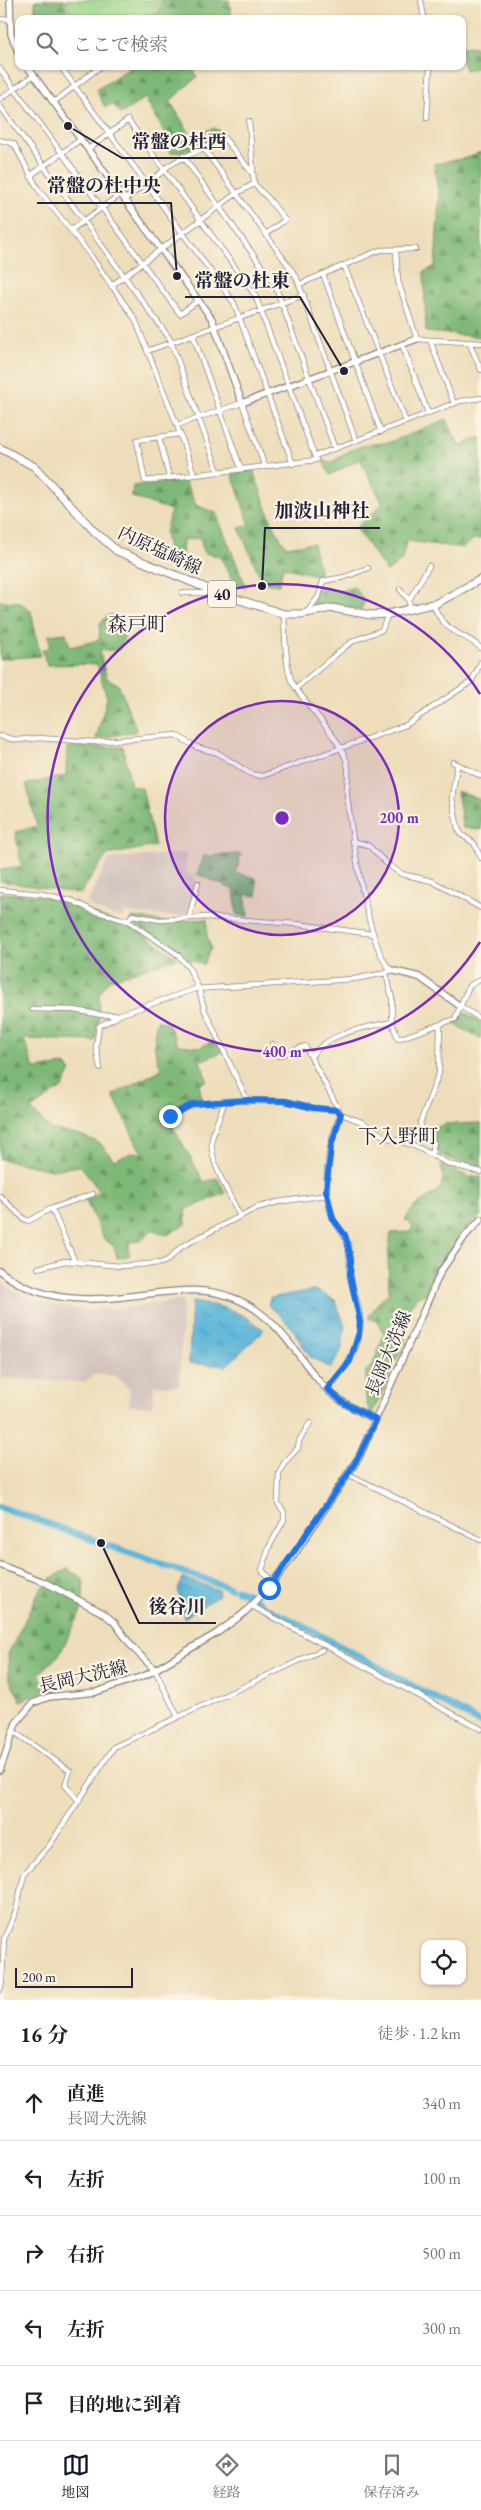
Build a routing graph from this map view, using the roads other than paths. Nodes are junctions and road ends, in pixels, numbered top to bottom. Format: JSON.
{"nodes":[{"id":1,"x":10,"y":0,"type":"edge"},
{"id":2,"x":421,"y":0,"type":"edge"},
{"id":3,"x":423,"y":15,"type":"edge"},
{"id":4,"x":0,"y":19,"type":"edge"},
{"id":5,"x":10,"y":19,"type":"junction"},
{"id":6,"x":15,"y":38,"type":"edge"},
{"id":7,"x":12,"y":39,"type":"junction"},
{"id":8,"x":15,"y":45,"type":"edge"},
{"id":9,"x":0,"y":69,"type":"edge"},
{"id":10,"x":31,"y":70,"type":"edge"},
{"id":11,"x":63,"y":70,"type":"edge"},
{"id":12,"x":93,"y":70,"type":"edge"},
{"id":13,"x":430,"y":70,"type":"edge"},
{"id":14,"x":34,"y":75,"type":"junction"},
{"id":15,"x":75,"y":86,"type":"junction"},
{"id":16,"x":14,"y":89,"type":"junction"},
{"id":17,"x":0,"y":99,"type":"edge"},
{"id":18,"x":54,"y":102,"type":"junction"},
{"id":19,"x":0,"y":106,"type":"edge"},
{"id":20,"x":427,"y":118,"type":"dead end"},
{"id":21,"x":248,"y":121,"type":"dead end"},
{"id":22,"x":110,"y":134,"type":"junction"},
{"id":23,"x":81,"y":139,"type":"junction"},
{"id":24,"x":0,"y":140,"type":"edge"},
{"id":25,"x":88,"y":150,"type":"junction"},
{"id":26,"x":205,"y":150,"type":"junction"},
{"id":27,"x":61,"y":153,"type":"junction"},
{"id":28,"x":183,"y":156,"type":"junction"},
{"id":29,"x":43,"y":166,"type":"junction"},
{"id":30,"x":164,"y":170,"type":"junction"},
{"id":31,"x":253,"y":174,"type":"junction"},
{"id":32,"x":30,"y":176,"type":"junction"},
{"id":33,"x":146,"y":183,"type":"junction"},
{"id":34,"x":254,"y":184,"type":"junction"},
{"id":35,"x":237,"y":193,"type":"junction"},
{"id":36,"x":123,"y":197,"type":"junction"},
{"id":37,"x":219,"y":207,"type":"junction"},
{"id":38,"x":102,"y":208,"type":"junction"},
{"id":39,"x":201,"y":220,"type":"junction"},
{"id":40,"x":83,"y":221,"type":"junction"},
{"id":41,"x":71,"y":230,"type":"junction"},
{"id":42,"x":183,"y":233,"type":"junction"},
{"id":43,"x":267,"y":233,"type":"junction"},
{"id":44,"x":161,"y":249,"type":"junction"},
{"id":45,"x":416,"y":249,"type":"dead end"},
{"id":46,"x":396,"y":251,"type":"junction"},
{"id":47,"x":142,"y":263,"type":"junction"},
{"id":48,"x":344,"y":265,"type":"junction"},
{"id":49,"x":323,"y":274,"type":"junction"},
{"id":50,"x":124,"y":276,"type":"junction"},
{"id":51,"x":300,"y":284,"type":"junction"},
{"id":52,"x":111,"y":286,"type":"junction"},
{"id":53,"x":304,"y":295,"type":"junction"},
{"id":54,"x":198,"y":300,"type":"junction"},
{"id":55,"x":283,"y":302,"type":"junction"},
{"id":56,"x":261,"y":310,"type":"junction"},
{"id":57,"x":240,"y":318,"type":"junction"},
{"id":58,"x":215,"y":327,"type":"junction"},
{"id":59,"x":193,"y":335,"type":"junction"},
{"id":60,"x":417,"y":339,"type":"junction"},
{"id":61,"x":430,"y":340,"type":"junction"},
{"id":62,"x":469,"y":342,"type":"junction"},
{"id":63,"x":171,"y":343,"type":"junction"},
{"id":64,"x":481,"y":343,"type":"edge"},
{"id":65,"x":402,"y":344,"type":"junction"},
{"id":66,"x":148,"y":351,"type":"junction"},
{"id":67,"x":380,"y":353,"type":"junction"},
{"id":68,"x":354,"y":362,"type":"junction"},
{"id":69,"x":331,"y":370,"type":"junction"},
{"id":70,"x":481,"y":370,"type":"edge"},
{"id":71,"x":310,"y":378,"type":"junction"},
{"id":72,"x":289,"y":386,"type":"junction"},
{"id":73,"x":267,"y":394,"type":"junction"},
{"id":74,"x":481,"y":398,"type":"edge"},
{"id":75,"x":242,"y":403,"type":"junction"},
{"id":76,"x":454,"y":404,"type":"junction"},
{"id":77,"x":220,"y":411,"type":"junction"},
{"id":78,"x":428,"y":413,"type":"junction"},
{"id":79,"x":199,"y":418,"type":"junction"},
{"id":80,"x":406,"y":422,"type":"junction"},
{"id":81,"x":177,"y":425,"type":"junction"},
{"id":82,"x":381,"y":432,"type":"junction"},
{"id":83,"x":180,"y":434,"type":"junction"},
{"id":84,"x":159,"y":437,"type":"junction"},
{"id":85,"x":356,"y":441,"type":"junction"},
{"id":86,"x":0,"y":448,"type":"edge"},
{"id":87,"x":335,"y":449,"type":"junction"},
{"id":88,"x":314,"y":456,"type":"junction"},
{"id":89,"x":293,"y":464,"type":"junction"},
{"id":90,"x":265,"y":467,"type":"junction"},
{"id":91,"x":241,"y":469,"type":"junction"},
{"id":92,"x":218,"y":472,"type":"junction"},
{"id":93,"x":194,"y":474,"type":"junction"},
{"id":94,"x":169,"y":477,"type":"junction"},
{"id":95,"x":429,"y":566,"type":"dead end"},
{"id":96,"x":368,"y":568,"type":"dead end"},
{"id":97,"x":481,"y":579,"type":"edge"},
{"id":98,"x":400,"y":589,"type":"dead end"},
{"id":99,"x":182,"y":593,"type":"dead end"},
{"id":100,"x":218,"y":593,"type":"junction"},
{"id":101,"x":410,"y":600,"type":"junction"},
{"id":102,"x":433,"y":604,"type":"junction"},
{"id":103,"x":410,"y":609,"type":"junction"},
{"id":104,"x":284,"y":614,"type":"junction"},
{"id":105,"x":306,"y":614,"type":"junction"},
{"id":106,"x":388,"y":614,"type":"junction"},
{"id":107,"x":481,"y":648,"type":"edge"},
{"id":108,"x":481,"y":662,"type":"edge"},
{"id":109,"x":480,"y":671,"type":"edge"},
{"id":110,"x":296,"y":688,"type":"junction"},
{"id":111,"x":0,"y":736,"type":"edge"},
{"id":112,"x":339,"y":747,"type":"junction"},
{"id":113,"x":481,"y":776,"type":"edge"},
{"id":114,"x":352,"y":841,"type":"junction"},
{"id":115,"x":481,"y":858,"type":"edge"},
{"id":116,"x":198,"y":883,"type":"dead end"},
{"id":117,"x":0,"y":890,"type":"edge"},
{"id":118,"x":481,"y":908,"type":"edge"},
{"id":119,"x":190,"y":918,"type":"junction"},
{"id":120,"x":128,"y":921,"type":"junction"},
{"id":121,"x":373,"y":934,"type":"junction"},
{"id":122,"x":389,"y":972,"type":"junction"},
{"id":123,"x":481,"y":979,"type":"edge"},
{"id":124,"x":199,"y":990,"type":"junction"},
{"id":125,"x":460,"y":1006,"type":"junction"},
{"id":126,"x":32,"y":1009,"type":"dead end"},
{"id":127,"x":119,"y":1016,"type":"junction"},
{"id":128,"x":481,"y":1019,"type":"edge"},
{"id":129,"x":392,"y":1022,"type":"junction"},
{"id":130,"x":440,"y":1026,"type":"junction"},
{"id":131,"x":272,"y":1044,"type":"dead end"},
{"id":132,"x":311,"y":1056,"type":"junction"},
{"id":133,"x":100,"y":1068,"type":"dead end"},
{"id":134,"x":247,"y":1100,"type":"junction"},
{"id":135,"x":224,"y":1102,"type":"junction"},
{"id":136,"x":339,"y":1112,"type":"junction"},
{"id":137,"x":166,"y":1118,"type":"dead end"},
{"id":138,"x":431,"y":1154,"type":"junction"},
{"id":139,"x":481,"y":1172,"type":"edge"},
{"id":140,"x":92,"y":1194,"type":"dead end"},
{"id":141,"x":327,"y":1195,"type":"junction"},
{"id":142,"x":0,"y":1196,"type":"edge"},
{"id":143,"x":52,"y":1209,"type":"junction"},
{"id":144,"x":240,"y":1216,"type":"junction"},
{"id":145,"x":481,"y":1219,"type":"edge"},
{"id":146,"x":75,"y":1262,"type":"junction"},
{"id":147,"x":38,"y":1268,"type":"dead end"},
{"id":148,"x":0,"y":1272,"type":"edge"},
{"id":149,"x":327,"y":1389,"type":"junction"},
{"id":150,"x":376,"y":1420,"type":"junction"},
{"id":151,"x":310,"y":1423,"type":"dead end"},
{"id":152,"x":348,"y":1474,"type":"junction"},
{"id":153,"x":481,"y":1540,"type":"edge"},
{"id":154,"x":0,"y":1565,"type":"edge"},
{"id":155,"x":273,"y":1583,"type":"junction"},
{"id":156,"x":252,"y":1605,"type":"junction"},
{"id":157,"x":322,"y":1650,"type":"dead end"},
{"id":158,"x":155,"y":1670,"type":"junction"},
{"id":159,"x":178,"y":1717,"type":"junction"},
{"id":160,"x":481,"y":1729,"type":"edge"},
{"id":161,"x":13,"y":1731,"type":"junction"},
{"id":162,"x":0,"y":1748,"type":"edge"},
{"id":163,"x":7,"y":1749,"type":"junction"},
{"id":164,"x":0,"y":1770,"type":"edge"},
{"id":165,"x":79,"y":1800,"type":"junction"},
{"id":166,"x":0,"y":1990,"type":"edge"}],
"edges":[{"from":1,"to":5,"type":"street"},
{"from":2,"to":3,"type":"street"},
{"from":4,"to":5,"type":"street"},
{"from":5,"to":7,"type":"street"},
{"from":6,"to":7,"type":"street"},
{"from":7,"to":8,"type":"street"},
{"from":9,"to":16,"type":"street"},
{"from":10,"to":14,"type":"street"},
{"from":11,"to":15,"type":"street"},
{"from":12,"to":15,"type":"street"},
{"from":13,"to":20,"type":"street"},
{"from":14,"to":16,"type":"street"},
{"from":14,"to":18,"type":"street"},
{"from":15,"to":18,"type":"street"},
{"from":15,"to":22,"type":"street"},
{"from":16,"to":17,"type":"street"},
{"from":16,"to":27,"type":"street"},
{"from":18,"to":23,"type":"street"},
{"from":19,"to":29,"type":"street"},
{"from":21,"to":31,"type":"street"},
{"from":22,"to":25,"type":"street"},
{"from":22,"to":30,"type":"street"},
{"from":22,"to":33,"type":"street"},
{"from":23,"to":25,"type":"street"},
{"from":23,"to":27,"type":"street"},
{"from":24,"to":32,"type":"street"},
{"from":25,"to":36,"type":"street"},
{"from":26,"to":28,"type":"street"},
{"from":26,"to":31,"type":"street"},
{"from":26,"to":35,"type":"street"},
{"from":27,"to":29,"type":"street"},
{"from":27,"to":38,"type":"street"},
{"from":28,"to":30,"type":"street"},
{"from":28,"to":37,"type":"street"},
{"from":29,"to":32,"type":"street"},
{"from":29,"to":40,"type":"street"},
{"from":30,"to":33,"type":"street"},
{"from":30,"to":39,"type":"street"},
{"from":31,"to":34,"type":"street"},
{"from":32,"to":41,"type":"street"},
{"from":33,"to":36,"type":"street"},
{"from":33,"to":42,"type":"street"},
{"from":34,"to":35,"type":"street"},
{"from":34,"to":43,"type":"street"},
{"from":35,"to":37,"type":"street"},
{"from":35,"to":43,"type":"street"},
{"from":36,"to":38,"type":"street"},
{"from":36,"to":44,"type":"street"},
{"from":37,"to":39,"type":"street"},
{"from":37,"to":55,"type":"street"},
{"from":38,"to":40,"type":"street"},
{"from":38,"to":47,"type":"street"},
{"from":39,"to":42,"type":"street"},
{"from":39,"to":56,"type":"street"},
{"from":40,"to":41,"type":"street"},
{"from":40,"to":50,"type":"street"},
{"from":41,"to":52,"type":"street"},
{"from":42,"to":44,"type":"street"},
{"from":42,"to":57,"type":"street"},
{"from":43,"to":51,"type":"street"},
{"from":44,"to":47,"type":"street"},
{"from":44,"to":54,"type":"street"},
{"from":45,"to":46,"type":"street"},
{"from":46,"to":48,"type":"street"},
{"from":46,"to":60,"type":"street"},
{"from":47,"to":50,"type":"street"},
{"from":47,"to":54,"type":"street"},
{"from":48,"to":49,"type":"street"},
{"from":48,"to":67,"type":"street"},
{"from":49,"to":51,"type":"street"},
{"from":49,"to":68,"type":"street"},
{"from":50,"to":52,"type":"street"},
{"from":50,"to":63,"type":"street"},
{"from":51,"to":53,"type":"street"},
{"from":52,"to":66,"type":"street"},
{"from":53,"to":55,"type":"street"},
{"from":53,"to":69,"type":"street"},
{"from":54,"to":58,"type":"street"},
{"from":55,"to":56,"type":"street"},
{"from":55,"to":71,"type":"street"},
{"from":56,"to":57,"type":"street"},
{"from":56,"to":72,"type":"street"},
{"from":57,"to":58,"type":"street"},
{"from":57,"to":73,"type":"street"},
{"from":58,"to":59,"type":"street"},
{"from":58,"to":75,"type":"street"},
{"from":59,"to":63,"type":"street"},
{"from":59,"to":77,"type":"street"},
{"from":60,"to":61,"type":"street"},
{"from":60,"to":65,"type":"street"},
{"from":61,"to":62,"type":"street"},
{"from":61,"to":76,"type":"street"},
{"from":62,"to":64,"type":"street"},
{"from":62,"to":70,"type":"street"},
{"from":63,"to":66,"type":"street"},
{"from":63,"to":79,"type":"street"},
{"from":65,"to":67,"type":"street"},
{"from":65,"to":78,"type":"street"},
{"from":66,"to":81,"type":"street"},
{"from":67,"to":68,"type":"street"},
{"from":67,"to":80,"type":"street"},
{"from":68,"to":69,"type":"street"},
{"from":68,"to":82,"type":"street"},
{"from":69,"to":71,"type":"street"},
{"from":69,"to":85,"type":"street"},
{"from":71,"to":72,"type":"street"},
{"from":71,"to":87,"type":"street"},
{"from":72,"to":73,"type":"street"},
{"from":72,"to":88,"type":"street"},
{"from":73,"to":75,"type":"street"},
{"from":73,"to":89,"type":"street"},
{"from":74,"to":76,"type":"street"},
{"from":75,"to":77,"type":"street"},
{"from":75,"to":90,"type":"street"},
{"from":76,"to":78,"type":"street"},
{"from":77,"to":79,"type":"street"},
{"from":77,"to":91,"type":"street"},
{"from":78,"to":80,"type":"street"},
{"from":79,"to":81,"type":"street"},
{"from":79,"to":92,"type":"street"},
{"from":80,"to":82,"type":"street"},
{"from":81,"to":83,"type":"street"},
{"from":82,"to":85,"type":"street"},
{"from":83,"to":84,"type":"street"},
{"from":83,"to":93,"type":"street"},
{"from":84,"to":94,"type":"street"},
{"from":84,"to":94,"type":"street"},
{"from":85,"to":87,"type":"street"},
{"from":86,"to":100,"type":"main road","name":"内原塩崎線","number":"40"},
{"from":87,"to":88,"type":"street"},
{"from":88,"to":89,"type":"street"},
{"from":89,"to":90,"type":"street"},
{"from":90,"to":91,"type":"street"},
{"from":91,"to":92,"type":"street"},
{"from":92,"to":93,"type":"street"},
{"from":93,"to":94,"type":"street"},
{"from":95,"to":101,"type":"street"},
{"from":96,"to":105,"type":"street"},
{"from":97,"to":102,"type":"main road","name":"内原塩崎線","number":"40"},
{"from":98,"to":101,"type":"street"},
{"from":99,"to":100,"type":"street"},
{"from":100,"to":104,"type":"main road","name":"内原塩崎線","number":"40"},
{"from":101,"to":103,"type":"street"},
{"from":102,"to":103,"type":"main road","name":"内原塩崎線","number":"40"},
{"from":102,"to":107,"type":"street"},
{"from":103,"to":106,"type":"main road","name":"内原塩崎線","number":"40"},
{"from":104,"to":105,"type":"main road","name":"内原塩崎線","number":"40"},
{"from":104,"to":110,"type":"street"},
{"from":105,"to":106,"type":"main road","name":"内原塩崎線","number":"40"},
{"from":106,"to":110,"type":"street"},
{"from":108,"to":109,"type":"street"},
{"from":109,"to":112,"type":"street"},
{"from":110,"to":112,"type":"street"},
{"from":111,"to":112,"type":"street"},
{"from":112,"to":114,"type":"street"},
{"from":113,"to":115,"type":"street"},
{"from":114,"to":118,"type":"street"},
{"from":114,"to":121,"type":"street"},
{"from":116,"to":119,"type":"street"},
{"from":117,"to":120,"type":"street"},
{"from":119,"to":120,"type":"street"},
{"from":119,"to":121,"type":"street"},
{"from":120,"to":124,"type":"street"},
{"from":121,"to":122,"type":"street"},
{"from":122,"to":124,"type":"street"},
{"from":122,"to":125,"type":"street"},
{"from":122,"to":129,"type":"street"},
{"from":123,"to":125,"type":"street"},
{"from":124,"to":127,"type":"street"},
{"from":124,"to":134,"type":"street"},
{"from":125,"to":128,"type":"street"},
{"from":125,"to":130,"type":"street"},
{"from":126,"to":127,"type":"street"},
{"from":127,"to":133,"type":"street"},
{"from":129,"to":130,"type":"street"},
{"from":129,"to":132,"type":"street"},
{"from":130,"to":138,"type":"street"},
{"from":131,"to":132,"type":"street"},
{"from":132,"to":136,"type":"street"},
{"from":134,"to":135,"type":"street"},
{"from":134,"to":136,"type":"street"},
{"from":135,"to":137,"type":"street"},
{"from":135,"to":144,"type":"street"},
{"from":136,"to":138,"type":"street"},
{"from":136,"to":141,"type":"street"},
{"from":138,"to":139,"type":"street"},
{"from":140,"to":143,"type":"street"},
{"from":141,"to":144,"type":"street"},
{"from":141,"to":149,"type":"street"},
{"from":142,"to":143,"type":"street"},
{"from":143,"to":146,"type":"street"},
{"from":144,"to":146,"type":"street"},
{"from":145,"to":150,"type":"street","name":"長岡大洗線"},
{"from":146,"to":147,"type":"street"},
{"from":148,"to":149,"type":"street"},
{"from":149,"to":150,"type":"street"},
{"from":150,"to":152,"type":"street","name":"長岡大洗線"},
{"from":151,"to":155,"type":"street"},
{"from":152,"to":153,"type":"street"},
{"from":152,"to":155,"type":"street","name":"長岡大洗線"},
{"from":154,"to":158,"type":"street"},
{"from":155,"to":156,"type":"street","name":"長岡大洗線"},
{"from":156,"to":158,"type":"street","name":"長岡大洗線"},
{"from":156,"to":160,"type":"street"},
{"from":157,"to":159,"type":"street"},
{"from":158,"to":159,"type":"street"},
{"from":158,"to":161,"type":"street","name":"長岡大洗線"},
{"from":159,"to":165,"type":"street"},
{"from":161,"to":163,"type":"street","name":"長岡大洗線"},
{"from":161,"to":165,"type":"street"},
{"from":162,"to":163,"type":"street"},
{"from":163,"to":164,"type":"street","name":"長岡大洗線"},
{"from":165,"to":166,"type":"street"}]}
